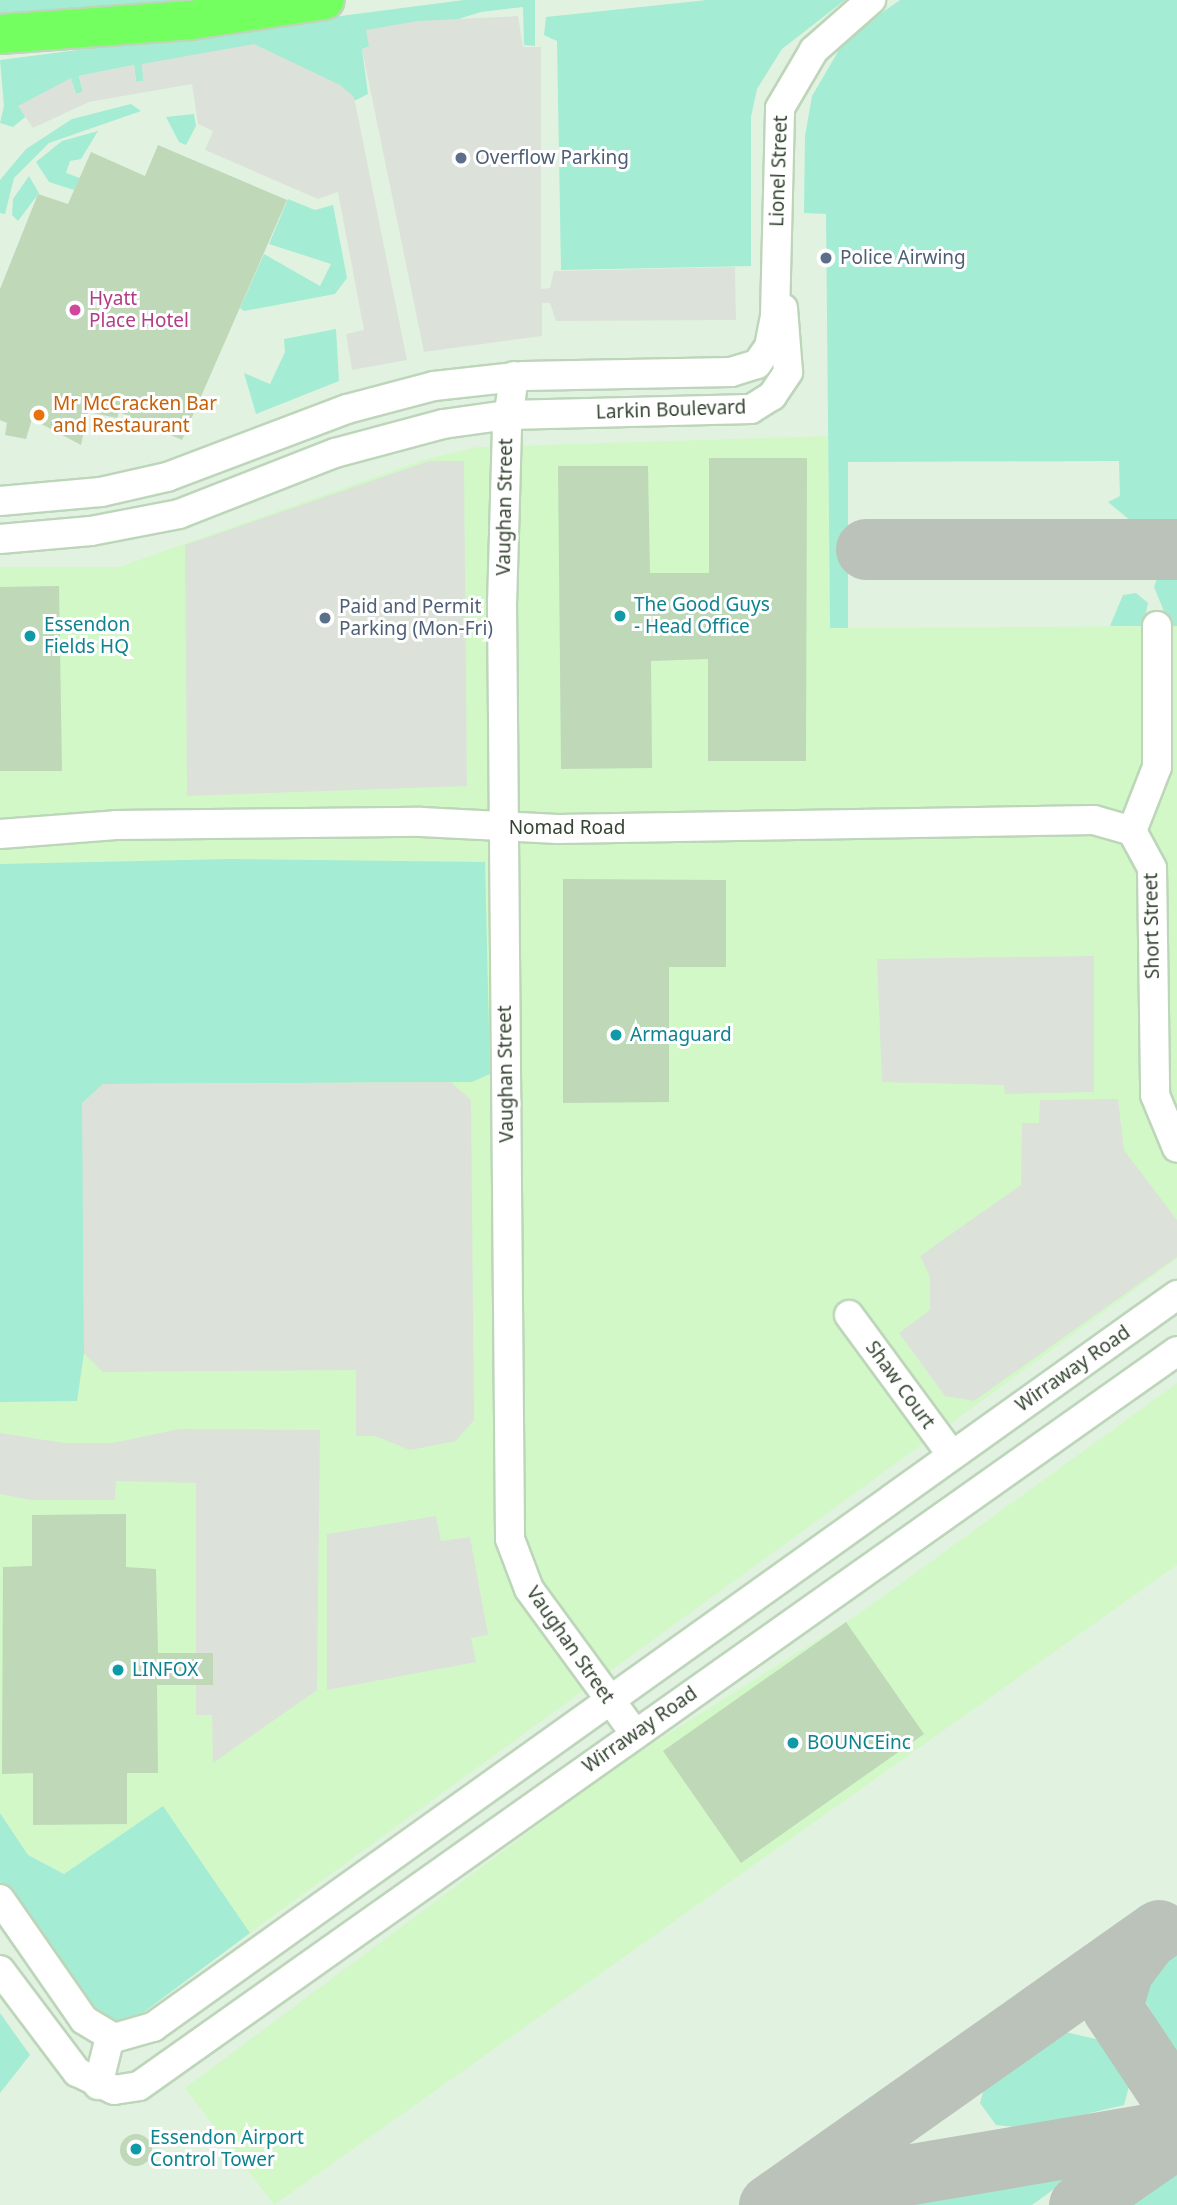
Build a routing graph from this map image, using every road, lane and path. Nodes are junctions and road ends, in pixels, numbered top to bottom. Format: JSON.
{"nodes":[{"id":1,"x":325,"y":0,"type":"edge"},
{"id":2,"x":871,"y":0,"type":"edge"},
{"id":3,"x":0,"y":34,"type":"edge"},
{"id":4,"x":777,"y":293,"type":"junction"},
{"id":5,"x":514,"y":376,"type":"junction"},
{"id":6,"x":508,"y":415,"type":"junction"},
{"id":7,"x":0,"y":500,"type":"edge"},
{"id":8,"x":0,"y":539,"type":"edge"},
{"id":9,"x":1157,"y":626,"type":"dead end"},
{"id":10,"x":503,"y":829,"type":"junction"},
{"id":11,"x":1132,"y":831,"type":"junction"},
{"id":12,"x":0,"y":834,"type":"edge"},
{"id":13,"x":1177,"y":1148,"type":"edge"},
{"id":14,"x":1177,"y":1295,"type":"edge"},
{"id":15,"x":849,"y":1315,"type":"dead end"},
{"id":16,"x":1177,"y":1351,"type":"edge"},
{"id":17,"x":952,"y":1455,"type":"junction"},
{"id":18,"x":608,"y":1699,"type":"junction"},
{"id":19,"x":635,"y":1734,"type":"junction"},
{"id":20,"x":0,"y":1899,"type":"edge"},
{"id":21,"x":258,"y":1948,"type":"junction"},
{"id":22,"x":0,"y":1970,"type":"edge"},
{"id":23,"x":282,"y":1984,"type":"junction"},
{"id":24,"x":110,"y":2038,"type":"junction"},
{"id":25,"x":98,"y":2085,"type":"junction"}],
"edges":[{"from":1,"to":3,"type":"highway"},
{"from":2,"to":4,"type":"street","name":"Lionel Street"},
{"from":4,"to":5,"type":"street","name":"Larkin Boulevard"},
{"from":4,"to":6,"type":"street","name":"Larkin Boulevard"},
{"from":5,"to":6,"type":"street","name":"Vaughan Street"},
{"from":5,"to":7,"type":"street","name":"Larkin Boulevard"},
{"from":6,"to":8,"type":"street","name":"Larkin Boulevard"},
{"from":6,"to":10,"type":"street","name":"Vaughan Street"},
{"from":9,"to":11,"type":"street"},
{"from":10,"to":11,"type":"street","name":"Nomad Road"},
{"from":10,"to":12,"type":"street","name":"Nomad Road"},
{"from":10,"to":18,"type":"street","name":"Vaughan Street"},
{"from":11,"to":13,"type":"street","name":"Short Street"},
{"from":14,"to":17,"type":"street","name":"Wirraway Road"},
{"from":15,"to":17,"type":"street","name":"Shaw Court"},
{"from":16,"to":19,"type":"street","name":"Wirraway Road"},
{"from":17,"to":18,"type":"street","name":"Wirraway Road"},
{"from":18,"to":19,"type":"street","name":"Vaughan Street"},
{"from":18,"to":21,"type":"street","name":"Wirraway Road"},
{"from":19,"to":23,"type":"street","name":"Wirraway Road"},
{"from":20,"to":24,"type":"street"},
{"from":21,"to":23,"type":"street"},
{"from":21,"to":24,"type":"street","name":"Wirraway Road"},
{"from":22,"to":25,"type":"street"},
{"from":23,"to":25,"type":"street","name":"Wirraway Road"},
{"from":24,"to":25,"type":"street"}]}
